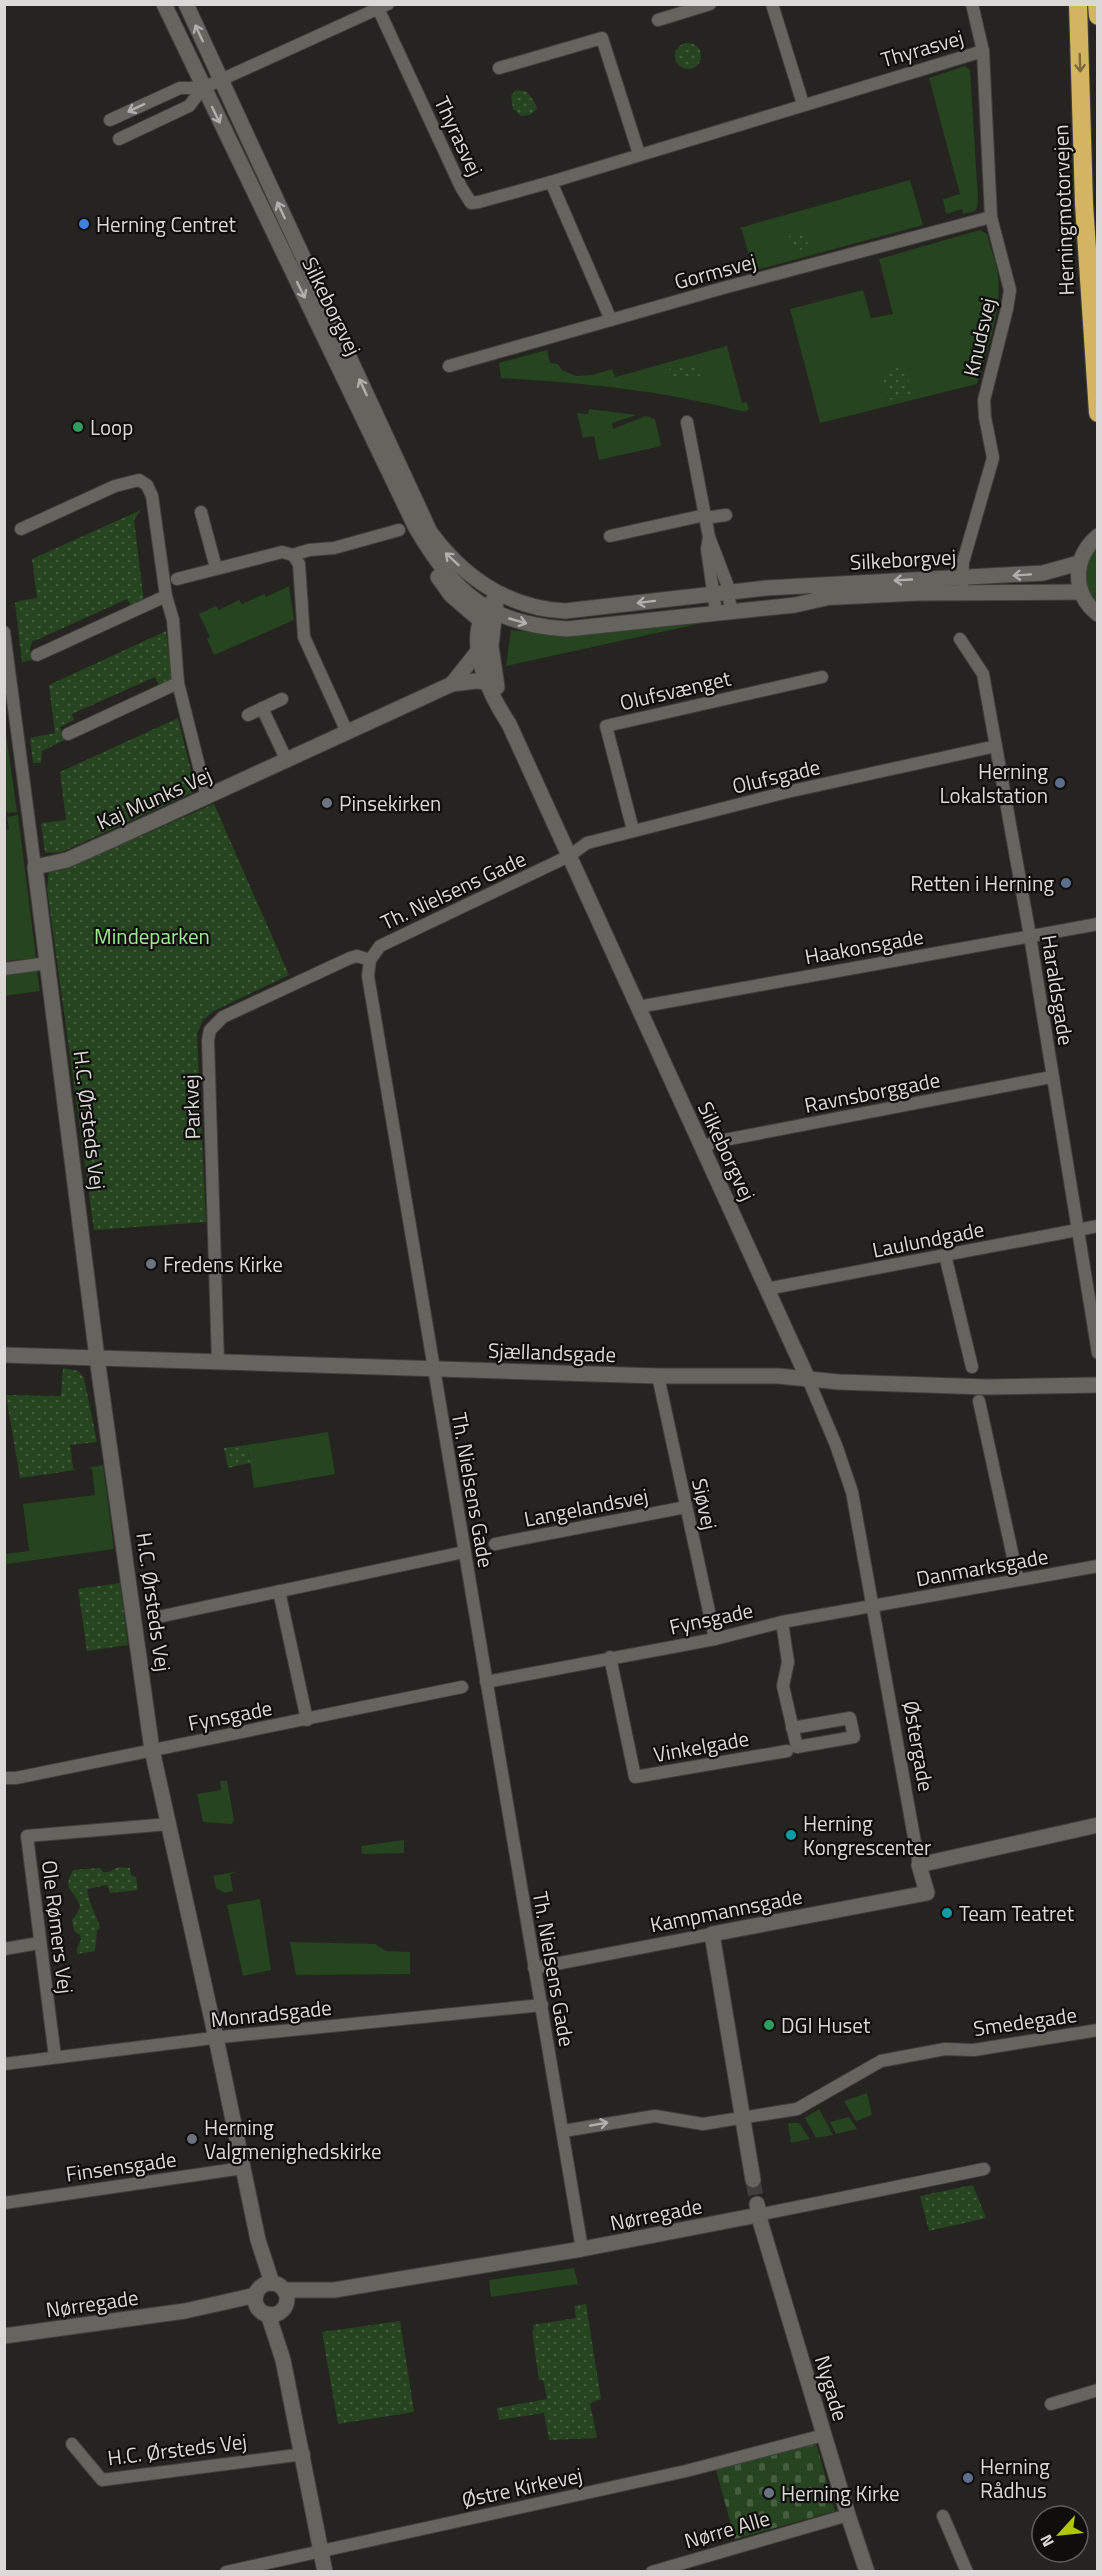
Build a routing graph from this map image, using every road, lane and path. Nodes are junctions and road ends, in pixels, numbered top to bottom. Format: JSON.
{"nodes":[{"id":1,"x":164,"y":4,"type":"edge"},
{"id":2,"x":186,"y":4,"type":"edge"},
{"id":3,"x":710,"y":4,"type":"edge"},
{"id":4,"x":771,"y":4,"type":"edge"},
{"id":5,"x":972,"y":4,"type":"edge"},
{"id":6,"x":1078,"y":4,"type":"edge"},
{"id":7,"x":1097,"y":4,"type":"edge"},
{"id":8,"x":381,"y":6,"type":"edge"},
{"id":9,"x":1098,"y":16,"type":"edge"},
{"id":10,"x":658,"y":20,"type":"dead end"},
{"id":11,"x":983,"y":51,"type":"junction"},
{"id":12,"x":500,"y":68,"type":"dead end"},
{"id":13,"x":221,"y":80,"type":"junction"},
{"id":14,"x":203,"y":88,"type":"junction"},
{"id":15,"x":803,"y":104,"type":"junction"},
{"id":16,"x":110,"y":120,"type":"dead end"},
{"id":17,"x":119,"y":139,"type":"dead end"},
{"id":18,"x":639,"y":154,"type":"junction"},
{"id":19,"x":551,"y":182,"type":"junction"},
{"id":20,"x":991,"y":217,"type":"junction"},
{"id":21,"x":611,"y":320,"type":"junction"},
{"id":22,"x":449,"y":366,"type":"dead end"},
{"id":23,"x":1098,"y":413,"type":"edge"},
{"id":24,"x":687,"y":422,"type":"dead end"},
{"id":25,"x":200,"y":512,"type":"dead end"},
{"id":26,"x":726,"y":515,"type":"dead end"},
{"id":27,"x":705,"y":516,"type":"junction"},
{"id":28,"x":21,"y":529,"type":"dead end"},
{"id":29,"x":399,"y":530,"type":"dead end"},
{"id":30,"x":610,"y":536,"type":"dead end"},
{"id":31,"x":1098,"y":536,"type":"edge"},
{"id":32,"x":292,"y":555,"type":"junction"},
{"id":33,"x":1079,"y":563,"type":"junction"},
{"id":34,"x":216,"y":568,"type":"junction"},
{"id":35,"x":962,"y":577,"type":"junction"},
{"id":36,"x":177,"y":579,"type":"dead end"},
{"id":37,"x":1081,"y":592,"type":"junction"},
{"id":38,"x":962,"y":593,"type":"junction"},
{"id":39,"x":498,"y":595,"type":"junction"},
{"id":40,"x":165,"y":596,"type":"junction"},
{"id":41,"x":826,"y":598,"type":"junction"},
{"id":42,"x":722,"y":599,"type":"junction"},
{"id":43,"x":487,"y":613,"type":"junction"},
{"id":44,"x":1098,"y":614,"type":"edge"},
{"id":45,"x":585,"y":628,"type":"junction"},
{"id":46,"x":4,"y":632,"type":"edge"},
{"id":47,"x":960,"y":639,"type":"dead end"},
{"id":48,"x":5,"y":646,"type":"edge"},
{"id":49,"x":479,"y":650,"type":"junction"},
{"id":50,"x":37,"y":655,"type":"dead end"},
{"id":51,"x":822,"y":677,"type":"dead end"},
{"id":52,"x":486,"y":682,"type":"junction"},
{"id":53,"x":178,"y":683,"type":"junction"},
{"id":54,"x":452,"y":684,"type":"junction"},
{"id":55,"x":282,"y":699,"type":"dead end"},
{"id":56,"x":262,"y":708,"type":"junction"},
{"id":57,"x":248,"y":715,"type":"dead end"},
{"id":58,"x":509,"y":724,"type":"junction"},
{"id":59,"x":347,"y":732,"type":"junction"},
{"id":60,"x":68,"y":734,"type":"dead end"},
{"id":61,"x":996,"y":746,"type":"junction"},
{"id":62,"x":287,"y":761,"type":"junction"},
{"id":63,"x":207,"y":798,"type":"junction"},
{"id":64,"x":633,"y":830,"type":"junction"},
{"id":65,"x":569,"y":856,"type":"junction"},
{"id":66,"x":35,"y":867,"type":"junction"},
{"id":67,"x":1098,"y":924,"type":"edge"},
{"id":68,"x":1030,"y":936,"type":"junction"},
{"id":69,"x":370,"y":960,"type":"junction"},
{"id":70,"x":48,"y":963,"type":"junction"},
{"id":71,"x":4,"y":969,"type":"edge"},
{"id":72,"x":638,"y":1007,"type":"junction"},
{"id":73,"x":1051,"y":1077,"type":"junction"},
{"id":74,"x":702,"y":1148,"type":"junction"},
{"id":75,"x":1098,"y":1226,"type":"edge"},
{"id":76,"x":1077,"y":1230,"type":"junction"},
{"id":77,"x":945,"y":1255,"type":"junction"},
{"id":78,"x":766,"y":1289,"type":"junction"},
{"id":79,"x":1098,"y":1353,"type":"edge"},
{"id":80,"x":4,"y":1355,"type":"edge"},
{"id":81,"x":98,"y":1358,"type":"junction"},
{"id":82,"x":218,"y":1363,"type":"junction"},
{"id":83,"x":972,"y":1367,"type":"dead end"},
{"id":84,"x":434,"y":1370,"type":"junction"},
{"id":85,"x":658,"y":1376,"type":"junction"},
{"id":86,"x":808,"y":1379,"type":"junction"},
{"id":87,"x":1098,"y":1385,"type":"edge"},
{"id":88,"x":979,"y":1401,"type":"dead end"},
{"id":89,"x":686,"y":1507,"type":"junction"},
{"id":90,"x":495,"y":1544,"type":"dead end"},
{"id":91,"x":464,"y":1552,"type":"junction"},
{"id":92,"x":1098,"y":1566,"type":"edge"},
{"id":93,"x":1018,"y":1580,"type":"junction"},
{"id":94,"x":279,"y":1591,"type":"junction"},
{"id":95,"x":874,"y":1606,"type":"junction"},
{"id":96,"x":158,"y":1617,"type":"dead end"},
{"id":97,"x":782,"y":1622,"type":"junction"},
{"id":98,"x":715,"y":1639,"type":"junction"},
{"id":99,"x":610,"y":1657,"type":"junction"},
{"id":100,"x":486,"y":1682,"type":"junction"},
{"id":101,"x":462,"y":1687,"type":"dead end"},
{"id":102,"x":307,"y":1720,"type":"junction"},
{"id":103,"x":792,"y":1728,"type":"junction"},
{"id":104,"x":152,"y":1750,"type":"junction"},
{"id":105,"x":787,"y":1751,"type":"dead end"},
{"id":106,"x":4,"y":1778,"type":"edge"},
{"id":107,"x":169,"y":1824,"type":"junction"},
{"id":108,"x":1098,"y":1825,"type":"edge"},
{"id":109,"x":919,"y":1865,"type":"junction"},
{"id":110,"x":927,"y":1893,"type":"joint"},
{"id":111,"x":712,"y":1934,"type":"junction"},
{"id":112,"x":39,"y":1943,"type":"junction"},
{"id":113,"x":4,"y":1949,"type":"edge"},
{"id":114,"x":534,"y":1968,"type":"junction"},
{"id":115,"x":542,"y":2005,"type":"junction"},
{"id":116,"x":1098,"y":2030,"type":"edge"},
{"id":117,"x":216,"y":2038,"type":"junction"},
{"id":118,"x":55,"y":2057,"type":"junction"},
{"id":119,"x":4,"y":2064,"type":"edge"},
{"id":120,"x":743,"y":2119,"type":"junction"},
{"id":121,"x":563,"y":2131,"type":"junction"},
{"id":122,"x":243,"y":2168,"type":"junction"},
{"id":123,"x":984,"y":2169,"type":"dead end"},
{"id":124,"x":753,"y":2180,"type":"tunnel mouth"},
{"id":125,"x":4,"y":2203,"type":"edge"},
{"id":126,"x":758,"y":2209,"type":"junction"},
{"id":127,"x":582,"y":2249,"type":"junction"},
{"id":128,"x":271,"y":2299,"type":"junction"},
{"id":129,"x":4,"y":2336,"type":"edge"},
{"id":130,"x":1098,"y":2390,"type":"edge"},
{"id":131,"x":1051,"y":2404,"type":"dead end"},
{"id":132,"x":824,"y":2435,"type":"junction"},
{"id":133,"x":72,"y":2444,"type":"dead end"},
{"id":134,"x":304,"y":2454,"type":"junction"},
{"id":135,"x":848,"y":2515,"type":"junction"},
{"id":136,"x":943,"y":2516,"type":"dead end"},
{"id":137,"x":322,"y":2551,"type":"junction"},
{"id":138,"x":226,"y":2571,"type":"edge"},
{"id":139,"x":325,"y":2571,"type":"edge"},
{"id":140,"x":652,"y":2571,"type":"edge"},
{"id":141,"x":867,"y":2571,"type":"edge"},
{"id":142,"x":967,"y":2571,"type":"edge"}],
"edges":[{"from":1,"to":14,"type":"street","name":"Silkeborgvej"},
{"from":13,"to":2,"type":"street","name":"Silkeborgvej","one_way":true},
{"from":3,"to":10,"type":"street"},
{"from":4,"to":15,"type":"street"},
{"from":5,"to":11,"type":"street","name":"Knudsvej"},
{"from":6,"to":23,"type":"highway","name":"Herningmotorvejen","one_way":true},
{"from":7,"to":9,"type":"highway"},
{"from":8,"to":13,"type":"street"},
{"from":8,"to":19,"type":"street","name":"Thyrasvej"},
{"from":11,"to":15,"type":"street","name":"Thyrasvej"},
{"from":11,"to":20,"type":"street","name":"Knudsvej"},
{"from":12,"to":18,"type":"street"},
{"from":13,"to":14,"type":"street"},
{"from":39,"to":13,"type":"street","name":"Silkeborgvej","one_way":true},
{"from":14,"to":16,"type":"street","one_way":true},
{"from":14,"to":17,"type":"street"},
{"from":14,"to":43,"type":"street","name":"Silkeborgvej","one_way":true},
{"from":15,"to":18,"type":"street","name":"Thyrasvej"},
{"from":18,"to":19,"type":"street","name":"Thyrasvej"},
{"from":19,"to":21,"type":"street"},
{"from":20,"to":21,"type":"street","name":"Gormsvej"},
{"from":20,"to":35,"type":"street","name":"Knudsvej"},
{"from":21,"to":22,"type":"street","name":"Gormsvej"},
{"from":24,"to":27,"type":"street"},
{"from":25,"to":34,"type":"street"},
{"from":26,"to":27,"type":"street"},
{"from":27,"to":30,"type":"street"},
{"from":27,"to":42,"type":"street"},
{"from":28,"to":40,"type":"street"},
{"from":29,"to":32,"type":"street"},
{"from":31,"to":33,"type":"street"},
{"from":32,"to":34,"type":"street"},
{"from":32,"to":59,"type":"street"},
{"from":33,"to":35,"type":"street","name":"Silkeborgvej","one_way":true},
{"from":33,"to":37,"type":"street"},
{"from":34,"to":36,"type":"street"},
{"from":35,"to":38,"type":"street","name":"Knudsvej"},
{"from":35,"to":42,"type":"street","name":"Silkeborgvej","one_way":true},
{"from":37,"to":38,"type":"street","name":"Silkeborgvej"},
{"from":37,"to":44,"type":"street"},
{"from":38,"to":41,"type":"street","name":"Silkeborgvej"},
{"from":42,"to":39,"type":"street","name":"Silkeborgvej","one_way":true},
{"from":39,"to":43,"type":"street","name":"Silkeborgvej"},
{"from":40,"to":50,"type":"street"},
{"from":40,"to":53,"type":"street"},
{"from":41,"to":42,"type":"street","name":"Silkeborgvej"},
{"from":41,"to":45,"type":"street","name":"Silkeborgvej"},
{"from":42,"to":45,"type":"street","name":"Silkeborgvej"},
{"from":43,"to":45,"type":"street","name":"Silkeborgvej","one_way":true},
{"from":43,"to":49,"type":"street","name":"Silkeborgvej"},
{"from":43,"to":58,"type":"street","name":"Silkeborgvej"},
{"from":46,"to":48,"type":"street","name":"H.C. Ørsteds Vej"},
{"from":47,"to":61,"type":"street","name":"Haraldsgade"},
{"from":48,"to":66,"type":"street","name":"H.C. Ørsteds Vej"},
{"from":49,"to":52,"type":"street","name":"Silkeborgvej"},
{"from":49,"to":54,"type":"street","name":"Kaj Munks Vej"},
{"from":51,"to":64,"type":"street","name":"Olufsvænget"},
{"from":52,"to":54,"type":"street","name":"Kaj Munks Vej"},
{"from":52,"to":58,"type":"street","name":"Silkeborgvej"},
{"from":53,"to":60,"type":"street"},
{"from":53,"to":63,"type":"street"},
{"from":54,"to":59,"type":"street","name":"Kaj Munks Vej"},
{"from":55,"to":56,"type":"street"},
{"from":56,"to":57,"type":"street"},
{"from":56,"to":62,"type":"street"},
{"from":58,"to":65,"type":"street","name":"Silkeborgvej"},
{"from":59,"to":62,"type":"street","name":"Kaj Munks Vej"},
{"from":61,"to":64,"type":"street","name":"Olufsgade"},
{"from":61,"to":68,"type":"street","name":"Haraldsgade"},
{"from":62,"to":63,"type":"street","name":"Kaj Munks Vej"},
{"from":63,"to":66,"type":"street","name":"Kaj Munks Vej"},
{"from":64,"to":65,"type":"street","name":"Olufsgade"},
{"from":65,"to":69,"type":"street","name":"Th. Nielsens Gade"},
{"from":65,"to":72,"type":"street","name":"Silkeborgvej"},
{"from":66,"to":70,"type":"street","name":"H.C. Ørsteds Vej"},
{"from":67,"to":68,"type":"street","name":"Haakonsgade"},
{"from":68,"to":72,"type":"street","name":"Haakonsgade"},
{"from":68,"to":73,"type":"street","name":"Haraldsgade"},
{"from":69,"to":82,"type":"street","name":"Parkvej"},
{"from":69,"to":84,"type":"street","name":"Th. Nielsens Gade"},
{"from":70,"to":71,"type":"street"},
{"from":70,"to":81,"type":"street","name":"H.C. Ørsteds Vej"},
{"from":72,"to":74,"type":"street","name":"Silkeborgvej"},
{"from":73,"to":74,"type":"street","name":"Ravnsborggade"},
{"from":73,"to":76,"type":"street","name":"Haraldsgade"},
{"from":74,"to":78,"type":"street","name":"Silkeborgvej"},
{"from":75,"to":76,"type":"street","name":"Laulundgade"},
{"from":76,"to":77,"type":"street","name":"Laulundgade"},
{"from":76,"to":79,"type":"street","name":"Haraldsgade"},
{"from":77,"to":78,"type":"street","name":"Laulundgade"},
{"from":77,"to":83,"type":"street"},
{"from":78,"to":86,"type":"street","name":"Silkeborgvej"},
{"from":80,"to":81,"type":"street","name":"Sjællandsgade"},
{"from":81,"to":82,"type":"street","name":"Sjællandsgade"},
{"from":81,"to":104,"type":"street","name":"H.C. Ørsteds Vej"},
{"from":82,"to":84,"type":"street","name":"Sjællandsgade"},
{"from":84,"to":85,"type":"street","name":"Sjællandsgade"},
{"from":84,"to":91,"type":"street","name":"Th. Nielsens Gade"},
{"from":85,"to":86,"type":"street","name":"Sjællandsgade"},
{"from":85,"to":89,"type":"street","name":"Siøvej"},
{"from":86,"to":87,"type":"street","name":"Sjællandsgade"},
{"from":86,"to":95,"type":"street","name":"Silkeborgvej"},
{"from":88,"to":93,"type":"street"},
{"from":89,"to":90,"type":"street","name":"Langelandsvej"},
{"from":89,"to":98,"type":"street","name":"Siøvej"},
{"from":91,"to":94,"type":"street"},
{"from":91,"to":100,"type":"street","name":"Th. Nielsens Gade"},
{"from":92,"to":93,"type":"street","name":"Danmarksgade"},
{"from":93,"to":95,"type":"street","name":"Danmarksgade"},
{"from":94,"to":96,"type":"street"},
{"from":94,"to":102,"type":"street"},
{"from":95,"to":97,"type":"street","name":"Fynsgade"},
{"from":95,"to":109,"type":"street","name":"Østergade"},
{"from":97,"to":98,"type":"street","name":"Fynsgade"},
{"from":97,"to":103,"type":"street"},
{"from":98,"to":99,"type":"street","name":"Fynsgade"},
{"from":99,"to":100,"type":"street","name":"Fynsgade"},
{"from":99,"to":105,"type":"street","name":"Vinkelgade"},
{"from":100,"to":114,"type":"street","name":"Th. Nielsens Gade"},
{"from":101,"to":102,"type":"street","name":"Fynsgade"},
{"from":102,"to":104,"type":"street","name":"Fynsgade"},
{"from":103,"to":103,"type":"street"},
{"from":104,"to":106,"type":"street","name":"Fynsgade"},
{"from":104,"to":107,"type":"street","name":"H.C. Ørsteds Vej"},
{"from":107,"to":112,"type":"street","name":"Ole Rømers Vej"},
{"from":107,"to":117,"type":"street","name":"H.C. Ørsteds Vej"},
{"from":108,"to":109,"type":"street"},
{"from":109,"to":110,"type":"street","name":"Østergade"},
{"from":110,"to":111,"type":"street","name":"Kampmannsgade"},
{"from":111,"to":114,"type":"street","name":"Kampmannsgade"},
{"from":111,"to":120,"type":"street"},
{"from":112,"to":113,"type":"street"},
{"from":112,"to":118,"type":"street","name":"Ole Rømers Vej"},
{"from":114,"to":115,"type":"street","name":"Th. Nielsens Gade"},
{"from":115,"to":117,"type":"street","name":"Monradsgade"},
{"from":115,"to":121,"type":"street","name":"Th. Nielsens Gade"},
{"from":116,"to":120,"type":"street","name":"Smedegade"},
{"from":117,"to":118,"type":"street","name":"Monradsgade"},
{"from":117,"to":122,"type":"street","name":"H.C. Ørsteds Vej"},
{"from":118,"to":119,"type":"street","name":"Monradsgade"},
{"from":121,"to":120,"type":"street","name":"Smedegade","one_way":true},
{"from":120,"to":124,"type":"street"},
{"from":121,"to":127,"type":"street","name":"Th. Nielsens Gade"},
{"from":122,"to":125,"type":"street","name":"Finsensgade"},
{"from":122,"to":128,"type":"street","name":"H.C. Ørsteds Vej"},
{"from":123,"to":126,"type":"street","name":"Nørregade"},
{"from":126,"to":127,"type":"street","name":"Nørregade"},
{"from":126,"to":132,"type":"street","name":"Nygade"},
{"from":127,"to":128,"type":"street","name":"Nørregade"},
{"from":128,"to":129,"type":"street","name":"Nørregade"},
{"from":128,"to":134,"type":"street","name":"H.C. Ørsteds Vej"},
{"from":130,"to":131,"type":"street"},
{"from":132,"to":135,"type":"street","name":"Nygade"},
{"from":132,"to":137,"type":"street","name":"Østre Kirkevej"},
{"from":133,"to":134,"type":"street","name":"H.C. Ørsteds Vej"},
{"from":134,"to":137,"type":"street","name":"H.C. Ørsteds Vej"},
{"from":135,"to":140,"type":"street","name":"Nørre Alle"},
{"from":135,"to":141,"type":"street","name":"Nygade"},
{"from":136,"to":142,"type":"street"},
{"from":137,"to":138,"type":"street","name":"Østre Kirkevej"},
{"from":137,"to":139,"type":"street","name":"H.C. Ørsteds Vej"}]}
